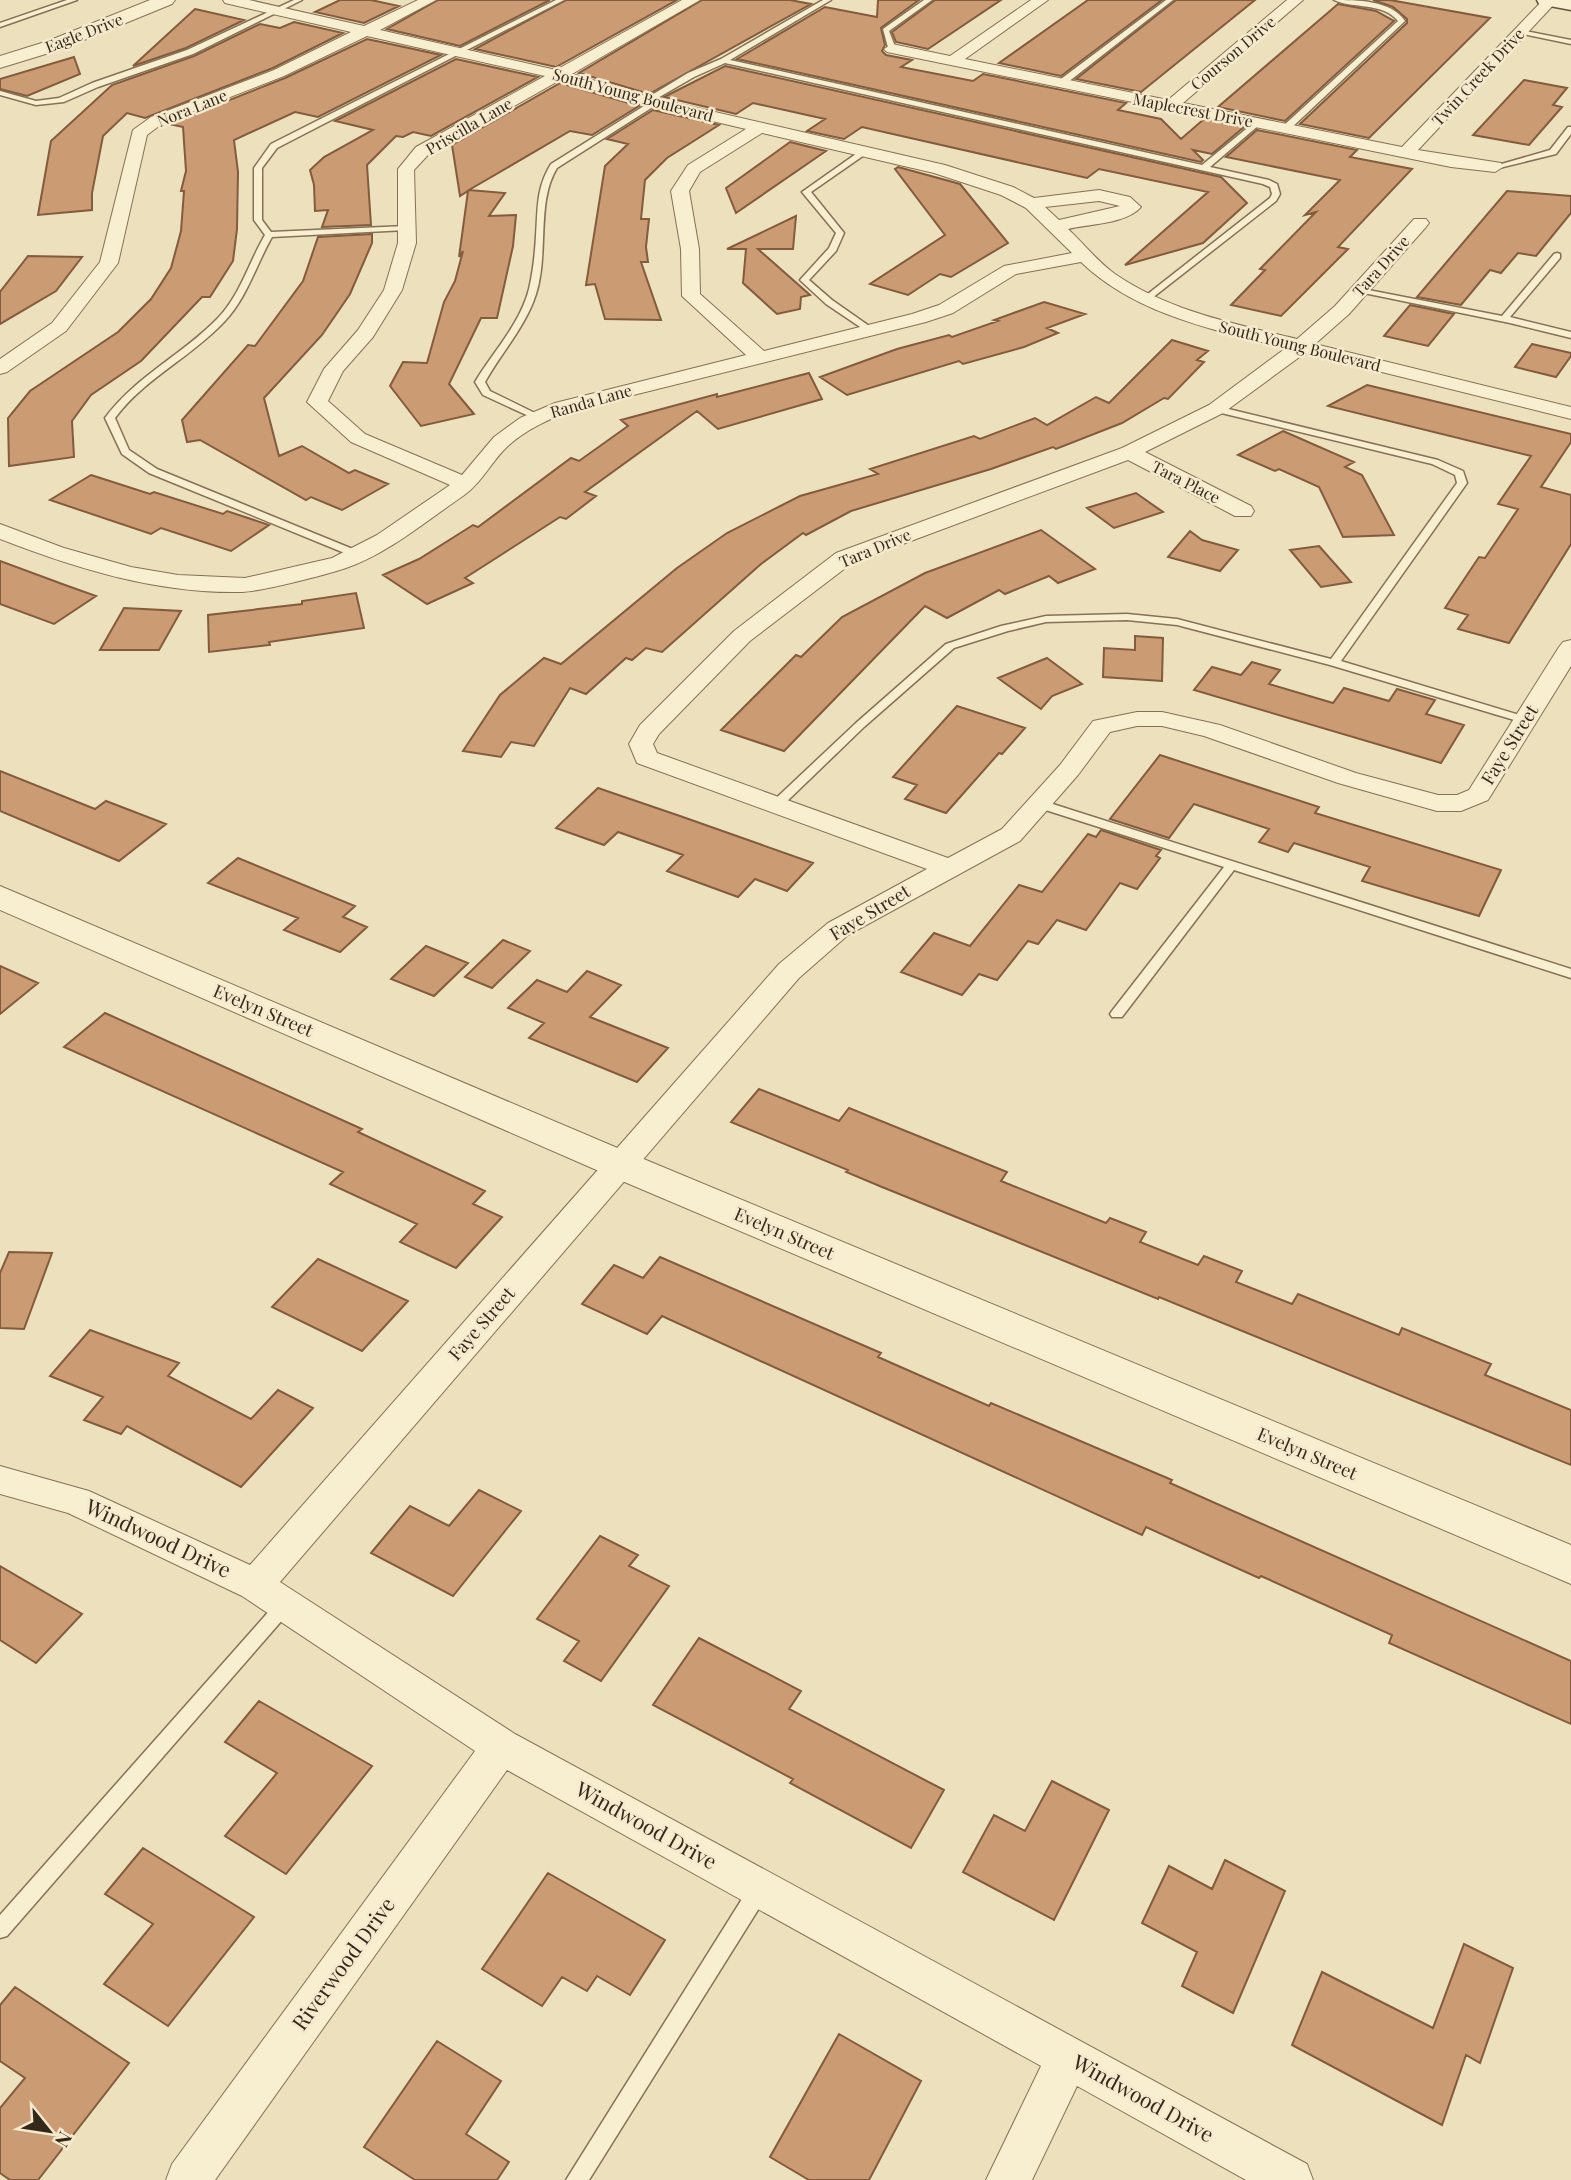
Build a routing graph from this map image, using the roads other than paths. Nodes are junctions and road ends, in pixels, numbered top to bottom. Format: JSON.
{"nodes":[{"id":1,"x":74,"y":0,"type":"edge"},
{"id":2,"x":120,"y":0,"type":"edge"},
{"id":3,"x":166,"y":0,"type":"edge"},
{"id":4,"x":230,"y":0,"type":"edge"},
{"id":5,"x":299,"y":0,"type":"edge"},
{"id":6,"x":429,"y":0,"type":"edge"},
{"id":7,"x":561,"y":0,"type":"edge"},
{"id":8,"x":693,"y":0,"type":"edge"},
{"id":9,"x":828,"y":0,"type":"edge"},
{"id":10,"x":929,"y":0,"type":"edge"},
{"id":11,"x":1041,"y":0,"type":"edge"},
{"id":12,"x":1170,"y":0,"type":"edge"},
{"id":13,"x":1296,"y":0,"type":"edge"},
{"id":14,"x":1337,"y":0,"type":"edge"},
{"id":15,"x":1549,"y":0,"type":"edge"},
{"id":16,"x":1571,"y":4,"type":"edge"},
{"id":17,"x":277,"y":10,"type":"junction"},
{"id":18,"x":0,"y":25,"type":"edge"},
{"id":19,"x":363,"y":32,"type":"junction"},
{"id":20,"x":1520,"y":32,"type":"junction"},
{"id":21,"x":1571,"y":42,"type":"edge"},
{"id":22,"x":0,"y":45,"type":"edge"},
{"id":23,"x":891,"y":49,"type":"joint"},
{"id":24,"x":457,"y":53,"type":"junction"},
{"id":25,"x":724,"y":61,"type":"junction"},
{"id":26,"x":0,"y":62,"type":"edge"},
{"id":27,"x":951,"y":62,"type":"junction"},
{"id":28,"x":559,"y":75,"type":"junction"},
{"id":29,"x":1060,"y":84,"type":"junction"},
{"id":30,"x":0,"y":93,"type":"edge"},
{"id":31,"x":650,"y":102,"type":"junction"},
{"id":32,"x":1170,"y":106,"type":"junction"},
{"id":33,"x":1256,"y":123,"type":"junction"},
{"id":34,"x":760,"y":127,"type":"junction"},
{"id":35,"x":1285,"y":129,"type":"junction"},
{"id":36,"x":1571,"y":130,"type":"edge"},
{"id":37,"x":866,"y":150,"type":"junction"},
{"id":38,"x":1406,"y":153,"type":"junction"},
{"id":39,"x":1495,"y":167,"type":"joint"},
{"id":40,"x":1203,"y":169,"type":"junction"},
{"id":41,"x":1032,"y":204,"type":"junction"},
{"id":42,"x":1420,"y":223,"type":"dead end"},
{"id":43,"x":1056,"y":226,"type":"junction"},
{"id":44,"x":407,"y":228,"type":"junction"},
{"id":45,"x":269,"y":234,"type":"junction"},
{"id":46,"x":1085,"y":256,"type":"junction"},
{"id":47,"x":1557,"y":256,"type":"dead end"},
{"id":48,"x":1358,"y":292,"type":"junction"},
{"id":49,"x":1147,"y":299,"type":"junction"},
{"id":50,"x":1504,"y":319,"type":"junction"},
{"id":51,"x":869,"y":330,"type":"junction"},
{"id":52,"x":1571,"y":335,"type":"edge"},
{"id":53,"x":1300,"y":346,"type":"junction"},
{"id":54,"x":759,"y":357,"type":"junction"},
{"id":55,"x":0,"y":368,"type":"edge"},
{"id":56,"x":1216,"y":409,"type":"junction"},
{"id":57,"x":1571,"y":413,"type":"edge"},
{"id":58,"x":538,"y":417,"type":"junction"},
{"id":59,"x":1129,"y":452,"type":"junction"},
{"id":60,"x":466,"y":484,"type":"junction"},
{"id":61,"x":1243,"y":511,"type":"dead end"},
{"id":62,"x":0,"y":531,"type":"edge"},
{"id":63,"x":356,"y":554,"type":"junction"},
{"id":64,"x":1571,"y":647,"type":"edge"},
{"id":65,"x":1334,"y":663,"type":"junction"},
{"id":66,"x":1525,"y":720,"type":"junction"},
{"id":67,"x":1037,"y":803,"type":"junction"},
{"id":68,"x":776,"y":806,"type":"junction"},
{"id":69,"x":1230,"y":867,"type":"junction"},
{"id":70,"x":949,"y":868,"type":"junction"},
{"id":71,"x":0,"y":897,"type":"edge"},
{"id":72,"x":1571,"y":974,"type":"edge"},
{"id":73,"x":1117,"y":1014,"type":"dead end"},
{"id":74,"x":621,"y":1165,"type":"junction"},
{"id":75,"x":0,"y":1480,"type":"edge"},
{"id":76,"x":1571,"y":1565,"type":"edge"},
{"id":77,"x":271,"y":1594,"type":"junction"},
{"id":78,"x":501,"y":1747,"type":"junction"},
{"id":79,"x":760,"y":1889,"type":"junction"},
{"id":80,"x":0,"y":1929,"type":"edge"},
{"id":81,"x":1068,"y":2058,"type":"junction"},
{"id":82,"x":188,"y":2180,"type":"edge"},
{"id":83,"x":578,"y":2180,"type":"edge"},
{"id":84,"x":1008,"y":2180,"type":"edge"},
{"id":85,"x":1291,"y":2180,"type":"edge"}],
"edges":[{"from":1,"to":18,"type":"lane"},
{"from":2,"to":22,"type":"street","name":"Eagle Drive"},
{"from":3,"to":26,"type":"street","name":"Eagle Drive"},
{"from":4,"to":17,"type":"street","name":"South Young Boulevard"},
{"from":5,"to":17,"type":"lane"},
{"from":6,"to":19,"type":"street","name":"Nora Lane"},
{"from":7,"to":24,"type":"lane"},
{"from":8,"to":28,"type":"street","name":"Priscilla Lane"},
{"from":9,"to":25,"type":"lane"},
{"from":10,"to":23,"type":"lane"},
{"from":11,"to":27,"type":"street"},
{"from":12,"to":29,"type":"lane"},
{"from":13,"to":32,"type":"street","name":"Courson Drive"},
{"from":14,"to":35,"type":"lane"},
{"from":15,"to":16,"type":"main road"},
{"from":15,"to":20,"type":"street","name":"Twin Creek Drive"},
{"from":17,"to":19,"type":"street","name":"South Young Boulevard"},
{"from":17,"to":30,"type":"lane"},
{"from":19,"to":24,"type":"street","name":"South Young Boulevard"},
{"from":19,"to":55,"type":"street","name":"Nora Lane"},
{"from":20,"to":21,"type":"lane"},
{"from":20,"to":38,"type":"street","name":"Twin Creek Drive"},
{"from":23,"to":27,"type":"street","name":"Maplecrest Drive"},
{"from":24,"to":28,"type":"street","name":"South Young Boulevard"},
{"from":24,"to":45,"type":"lane"},
{"from":25,"to":31,"type":"lane"},
{"from":25,"to":40,"type":"lane"},
{"from":27,"to":29,"type":"street","name":"Maplecrest Drive"},
{"from":28,"to":31,"type":"street","name":"South Young Boulevard"},
{"from":28,"to":44,"type":"street","name":"Priscilla Lane"},
{"from":29,"to":32,"type":"street","name":"Maplecrest Drive"},
{"from":31,"to":34,"type":"street","name":"South Young Boulevard"},
{"from":31,"to":58,"type":"lane"},
{"from":32,"to":33,"type":"street","name":"Maplecrest Drive"},
{"from":33,"to":35,"type":"street","name":"Maplecrest Drive"},
{"from":33,"to":40,"type":"lane"},
{"from":34,"to":37,"type":"street","name":"South Young Boulevard"},
{"from":34,"to":54,"type":"street"},
{"from":35,"to":38,"type":"street","name":"Maplecrest Drive"},
{"from":36,"to":39,"type":"lane"},
{"from":37,"to":41,"type":"street","name":"South Young Boulevard"},
{"from":37,"to":51,"type":"lane"},
{"from":38,"to":39,"type":"street","name":"Maplecrest Drive"},
{"from":40,"to":49,"type":"lane"},
{"from":41,"to":43,"type":"street","name":"South Young Boulevard"},
{"from":41,"to":43,"type":"street"},
{"from":42,"to":48,"type":"street","name":"Tara Drive"},
{"from":43,"to":46,"type":"street","name":"South Young Boulevard"},
{"from":44,"to":45,"type":"lane"},
{"from":44,"to":60,"type":"street","name":"Priscilla Lane"},
{"from":45,"to":63,"type":"lane"},
{"from":46,"to":49,"type":"street","name":"South Young Boulevard"},
{"from":46,"to":51,"type":"street","name":"Randa Lane"},
{"from":47,"to":50,"type":"lane"},
{"from":48,"to":50,"type":"lane"},
{"from":48,"to":53,"type":"street","name":"Tara Drive"},
{"from":49,"to":53,"type":"street","name":"South Young Boulevard"},
{"from":50,"to":52,"type":"lane"},
{"from":51,"to":54,"type":"street","name":"Randa Lane"},
{"from":53,"to":56,"type":"street","name":"Tara Drive"},
{"from":53,"to":57,"type":"street","name":"South Young Boulevard"},
{"from":54,"to":58,"type":"street","name":"Randa Lane"},
{"from":56,"to":59,"type":"street","name":"Tara Drive"},
{"from":56,"to":65,"type":"lane"},
{"from":58,"to":60,"type":"street","name":"Randa Lane"},
{"from":59,"to":61,"type":"street","name":"Tara Place"},
{"from":59,"to":68,"type":"street","name":"Tara Drive"},
{"from":60,"to":63,"type":"street","name":"Randa Lane"},
{"from":62,"to":63,"type":"street","name":"Randa Lane"},
{"from":64,"to":66,"type":"street","name":"Faye Street"},
{"from":65,"to":66,"type":"lane"},
{"from":65,"to":68,"type":"lane"},
{"from":66,"to":67,"type":"street","name":"Faye Street"},
{"from":67,"to":69,"type":"lane"},
{"from":67,"to":70,"type":"street","name":"Faye Street"},
{"from":68,"to":70,"type":"street","name":"Tara Drive"},
{"from":69,"to":72,"type":"lane"},
{"from":69,"to":73,"type":"lane"},
{"from":70,"to":74,"type":"street","name":"Faye Street"},
{"from":71,"to":74,"type":"street","name":"Evelyn Street"},
{"from":74,"to":76,"type":"street","name":"Evelyn Street"},
{"from":74,"to":77,"type":"street","name":"Faye Street"},
{"from":75,"to":77,"type":"street","name":"Windwood Drive"},
{"from":77,"to":78,"type":"street","name":"Windwood Drive"},
{"from":77,"to":80,"type":"lane"},
{"from":78,"to":79,"type":"street","name":"Windwood Drive"},
{"from":78,"to":82,"type":"street","name":"Riverwood Drive"},
{"from":79,"to":81,"type":"street","name":"Windwood Drive"},
{"from":79,"to":83,"type":"lane"},
{"from":81,"to":84,"type":"street"},
{"from":81,"to":85,"type":"street","name":"Windwood Drive"}]}
